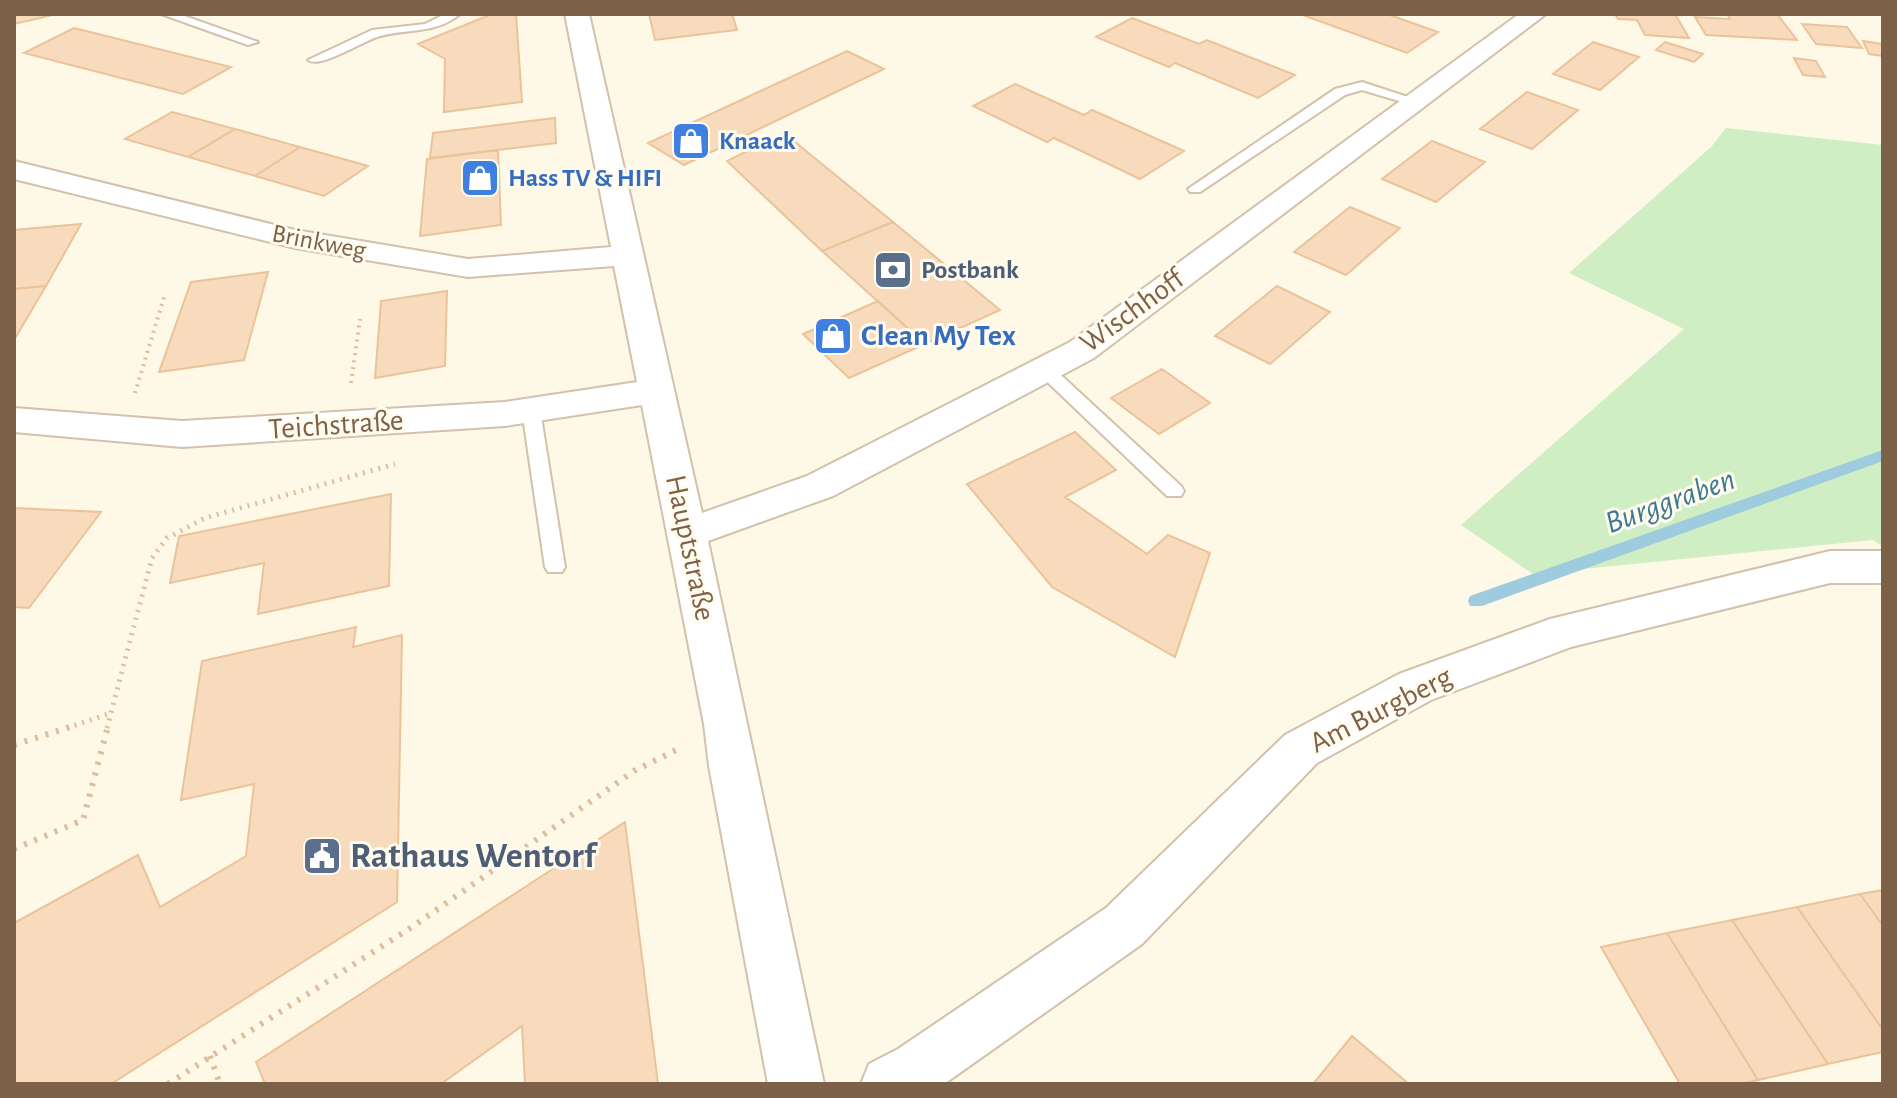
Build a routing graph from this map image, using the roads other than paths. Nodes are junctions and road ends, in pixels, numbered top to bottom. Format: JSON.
{"nodes":[{"id":1,"x":167,"y":14,"type":"edge"},
{"id":2,"x":454,"y":14,"type":"edge"},
{"id":3,"x":577,"y":14,"type":"edge"},
{"id":4,"x":1534,"y":14,"type":"edge"},
{"id":5,"x":252,"y":42,"type":"dead end"},
{"id":6,"x":314,"y":60,"type":"dead end"},
{"id":7,"x":1416,"y":102,"type":"junction"},
{"id":8,"x":14,"y":170,"type":"edge"},
{"id":9,"x":1195,"y":189,"type":"dead end"},
{"id":10,"x":630,"y":255,"type":"junction"},
{"id":11,"x":1044,"y":369,"type":"junction"},
{"id":12,"x":657,"y":391,"type":"junction"},
{"id":13,"x":531,"y":410,"type":"junction"},
{"id":14,"x":14,"y":420,"type":"edge"},
{"id":15,"x":1174,"y":491,"type":"dead end"},
{"id":16,"x":686,"y":534,"type":"junction"},
{"id":17,"x":555,"y":567,"type":"dead end"},
{"id":18,"x":1883,"y":567,"type":"edge"},
{"id":19,"x":796,"y":1084,"type":"edge"},
{"id":20,"x":889,"y":1084,"type":"edge"}],
"edges":[{"from":1,"to":5,"type":"lane"},
{"from":2,"to":6,"type":"lane"},
{"from":3,"to":10,"type":"street","name":"Hauptstraße"},
{"from":4,"to":7,"type":"street","name":"Wischhoff"},
{"from":7,"to":9,"type":"lane"},
{"from":7,"to":11,"type":"street","name":"Wischhoff"},
{"from":8,"to":10,"type":"street","name":"Brinkweg"},
{"from":10,"to":12,"type":"street","name":"Hauptstraße"},
{"from":11,"to":15,"type":"lane"},
{"from":11,"to":16,"type":"street","name":"Wischhoff"},
{"from":12,"to":13,"type":"street","name":"Teichstraße"},
{"from":12,"to":16,"type":"street","name":"Hauptstraße"},
{"from":13,"to":14,"type":"street","name":"Teichstraße"},
{"from":13,"to":17,"type":"lane"},
{"from":16,"to":19,"type":"street","name":"Hauptstraße"},
{"from":18,"to":20,"type":"street","name":"Am Burgberg"}]}
